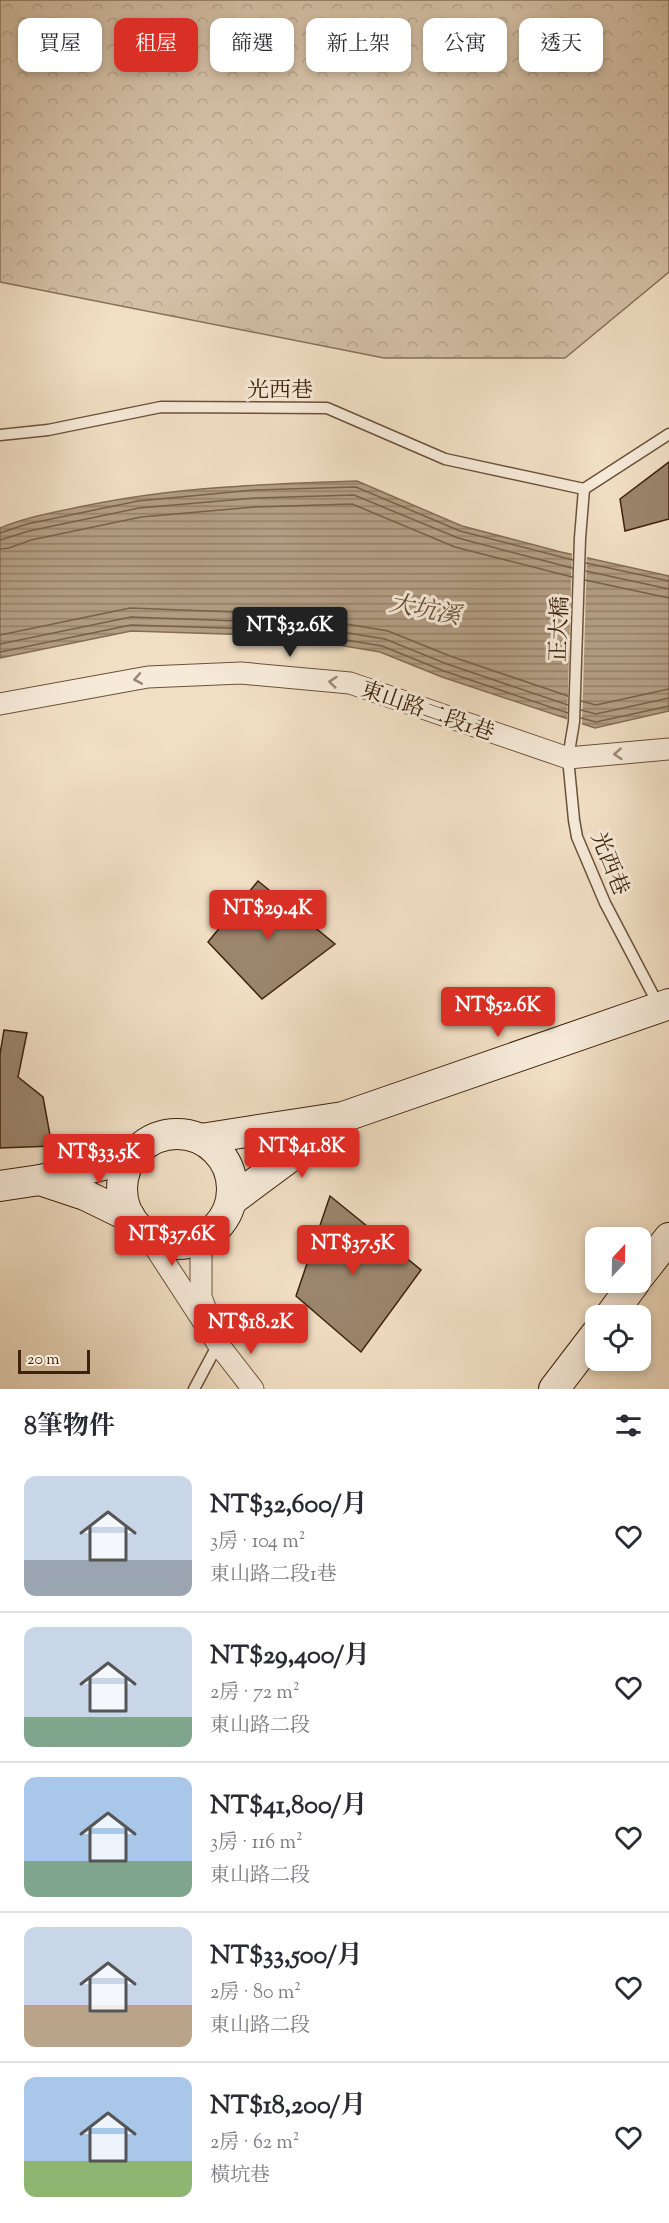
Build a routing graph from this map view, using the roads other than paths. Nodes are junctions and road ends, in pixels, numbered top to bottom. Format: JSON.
{"nodes":[{"id":1,"x":669,"y":434,"type":"edge"},
{"id":2,"x":0,"y":435,"type":"edge"},
{"id":3,"x":584,"y":489,"type":"junction"},
{"id":4,"x":0,"y":704,"type":"edge"},
{"id":5,"x":574,"y":722,"type":"joint"},
{"id":6,"x":669,"y":749,"type":"edge"},
{"id":7,"x":568,"y":758,"type":"junction"},
{"id":8,"x":664,"y":1006,"type":"edge"},
{"id":9,"x":343,"y":1117,"type":"junction"},
{"id":10,"x":201,"y":1139,"type":"junction"},
{"id":11,"x":133,"y":1158,"type":"junction"},
{"id":12,"x":40,"y":1180,"type":"junction"},
{"id":13,"x":0,"y":1186,"type":"edge"},
{"id":14,"x":232,"y":1200,"type":"junction"},
{"id":15,"x":139,"y":1226,"type":"junction"},
{"id":16,"x":669,"y":1238,"type":"edge"},
{"id":17,"x":201,"y":1239,"type":"junction"},
{"id":18,"x":651,"y":1261,"type":"edge"},
{"id":19,"x":218,"y":1344,"type":"junction"},
{"id":20,"x":585,"y":1348,"type":"edge"},
{"id":21,"x":194,"y":1389,"type":"edge"},
{"id":22,"x":253,"y":1389,"type":"edge"},
{"id":23,"x":554,"y":1389,"type":"edge"}],
"edges":[{"from":1,"to":3,"type":"lane"},
{"from":2,"to":3,"type":"lane","name":"光西巷"},
{"from":3,"to":5,"type":"lane","name":"正大橋"},
{"from":7,"to":4,"type":"street","name":"東山路二段1巷","one_way":true},
{"from":5,"to":7,"type":"lane","name":"光西巷"},
{"from":6,"to":7,"type":"street","one_way":true},
{"from":7,"to":8,"type":"lane","name":"光西巷"},
{"from":8,"to":9,"type":"main road"},
{"from":9,"to":10,"type":"main road"},
{"from":9,"to":14,"type":"main road"},
{"from":10,"to":11,"type":"main road"},
{"from":10,"to":14,"type":"main road"},
{"from":11,"to":12,"type":"main road"},
{"from":11,"to":15,"type":"main road"},
{"from":12,"to":13,"type":"main road"},
{"from":12,"to":15,"type":"main road"},
{"from":14,"to":17,"type":"main road"},
{"from":15,"to":17,"type":"main road"},
{"from":15,"to":19,"type":"street"},
{"from":16,"to":18,"type":"main road"},
{"from":17,"to":19,"type":"street"},
{"from":19,"to":21,"type":"lane"},
{"from":19,"to":22,"type":"street"},
{"from":20,"to":23,"type":"main road"}]}
